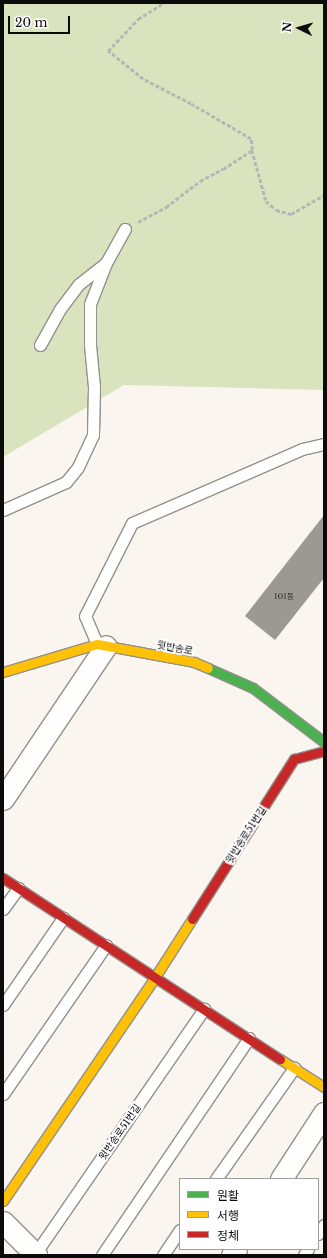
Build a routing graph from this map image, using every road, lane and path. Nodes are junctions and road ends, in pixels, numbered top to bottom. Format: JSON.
{"nodes":[{"id":1,"x":164,"y":3,"type":"edge"},
{"id":2,"x":252,"y":150,"type":"junction"},
{"id":3,"x":324,"y":195,"type":"edge"},
{"id":4,"x":125,"y":229,"type":"joint"},
{"id":5,"x":106,"y":263,"type":"junction"},
{"id":6,"x":40,"y":345,"type":"dead end"},
{"id":7,"x":324,"y":444,"type":"edge"},
{"id":8,"x":3,"y":510,"type":"edge"},
{"id":9,"x":101,"y":645,"type":"junction"},
{"id":10,"x":3,"y":672,"type":"edge"},
{"id":11,"x":324,"y":742,"type":"edge"},
{"id":12,"x":324,"y":751,"type":"edge"},
{"id":13,"x":3,"y":799,"type":"edge"},
{"id":14,"x":3,"y":878,"type":"edge"},
{"id":15,"x":18,"y":888,"type":"junction"},
{"id":16,"x":3,"y":909,"type":"edge"},
{"id":17,"x":63,"y":918,"type":"junction"},
{"id":18,"x":106,"y":945,"type":"junction"},
{"id":19,"x":155,"y":977,"type":"junction"},
{"id":20,"x":3,"y":1005,"type":"edge"},
{"id":21,"x":204,"y":1009,"type":"junction"},
{"id":22,"x":249,"y":1038,"type":"junction"},
{"id":23,"x":294,"y":1068,"type":"junction"},
{"id":24,"x":324,"y":1087,"type":"edge"},
{"id":25,"x":3,"y":1094,"type":"edge"},
{"id":26,"x":324,"y":1113,"type":"edge"},
{"id":27,"x":217,"y":1178,"type":"edge"},
{"id":28,"x":282,"y":1178,"type":"edge"},
{"id":29,"x":3,"y":1201,"type":"edge"},
{"id":30,"x":3,"y":1222,"type":"edge"},
{"id":31,"x":179,"y":1231,"type":"edge"},
{"id":32,"x":35,"y":1255,"type":"edge"},
{"id":33,"x":102,"y":1255,"type":"edge"},
{"id":34,"x":163,"y":1255,"type":"edge"}],
"edges":[{"from":1,"to":2,"type":"path"},
{"from":2,"to":3,"type":"path"},
{"from":2,"to":4,"type":"path"},
{"from":4,"to":5,"type":"lane"},
{"from":5,"to":6,"type":"lane"},
{"from":5,"to":8,"type":"lane"},
{"from":7,"to":9,"type":"lane"},
{"from":9,"to":10,"type":"street","name":"윗반송로"},
{"from":9,"to":11,"type":"street","name":"윗반송로"},
{"from":9,"to":13,"type":"street"},
{"from":12,"to":19,"type":"street","name":"윗반송로51번길"},
{"from":14,"to":15,"type":"street"},
{"from":15,"to":16,"type":"lane"},
{"from":15,"to":17,"type":"street"},
{"from":17,"to":18,"type":"street"},
{"from":17,"to":20,"type":"lane"},
{"from":18,"to":19,"type":"street"},
{"from":18,"to":25,"type":"lane"},
{"from":19,"to":21,"type":"street"},
{"from":19,"to":29,"type":"street","name":"윗반송로51번길"},
{"from":21,"to":22,"type":"street"},
{"from":21,"to":32,"type":"lane","name":"윗반송로51번길"},
{"from":22,"to":23,"type":"street"},
{"from":22,"to":33,"type":"lane"},
{"from":23,"to":24,"type":"street"},
{"from":23,"to":27,"type":"lane"},
{"from":26,"to":28,"type":"street"},
{"from":30,"to":32,"type":"street"},
{"from":31,"to":34,"type":"lane"}]}
